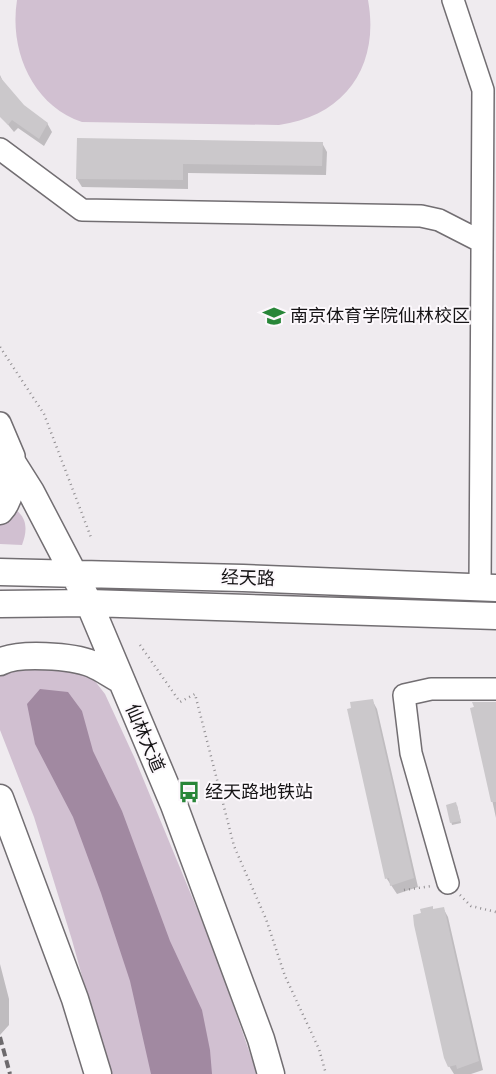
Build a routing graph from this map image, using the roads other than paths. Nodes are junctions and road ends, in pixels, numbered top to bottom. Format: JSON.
{"nodes":[{"id":1,"x":453,"y":0,"type":"edge"},
{"id":2,"x":0,"y":149,"type":"edge"},
{"id":3,"x":482,"y":242,"type":"junction"},
{"id":4,"x":0,"y":424,"type":"edge"},
{"id":5,"x":6,"y":452,"type":"edge"},
{"id":6,"x":31,"y":492,"type":"junction"},
{"id":7,"x":0,"y":511,"type":"edge"},
{"id":8,"x":0,"y":572,"type":"edge"},
{"id":9,"x":74,"y":572,"type":"junction"},
{"id":10,"x":488,"y":588,"type":"edge"},
{"id":11,"x":89,"y":603,"type":"junction"},
{"id":12,"x":0,"y":604,"type":"edge"},
{"id":13,"x":496,"y":616,"type":"edge"},
{"id":14,"x":0,"y":662,"type":"edge"},
{"id":15,"x":119,"y":679,"type":"junction"},
{"id":16,"x":496,"y":689,"type":"edge"},
{"id":17,"x":0,"y":798,"type":"edge"},
{"id":18,"x":448,"y":883,"type":"dead end"},
{"id":19,"x":98,"y":1074,"type":"edge"},
{"id":20,"x":271,"y":1074,"type":"edge"}],
"edges":[{"from":1,"to":3,"type":"street"},
{"from":2,"to":3,"type":"street"},
{"from":3,"to":10,"type":"street"},
{"from":4,"to":6,"type":"street"},
{"from":5,"to":6,"type":"main road","name":"仙林大道"},
{"from":5,"to":7,"type":"main road"},
{"from":6,"to":9,"type":"main road","name":"仙林大道"},
{"from":8,"to":9,"type":"main road","name":"经天路"},
{"from":9,"to":10,"type":"main road","name":"经天路"},
{"from":9,"to":11,"type":"main road","name":"仙林大道"},
{"from":11,"to":12,"type":"main road","name":"经天路"},
{"from":11,"to":13,"type":"main road","name":"经天路"},
{"from":11,"to":15,"type":"main road","name":"仙林大道"},
{"from":14,"to":15,"type":"main road"},
{"from":15,"to":20,"type":"main road","name":"仙林大道"},
{"from":16,"to":18,"type":"street"},
{"from":17,"to":19,"type":"main road"}]}
